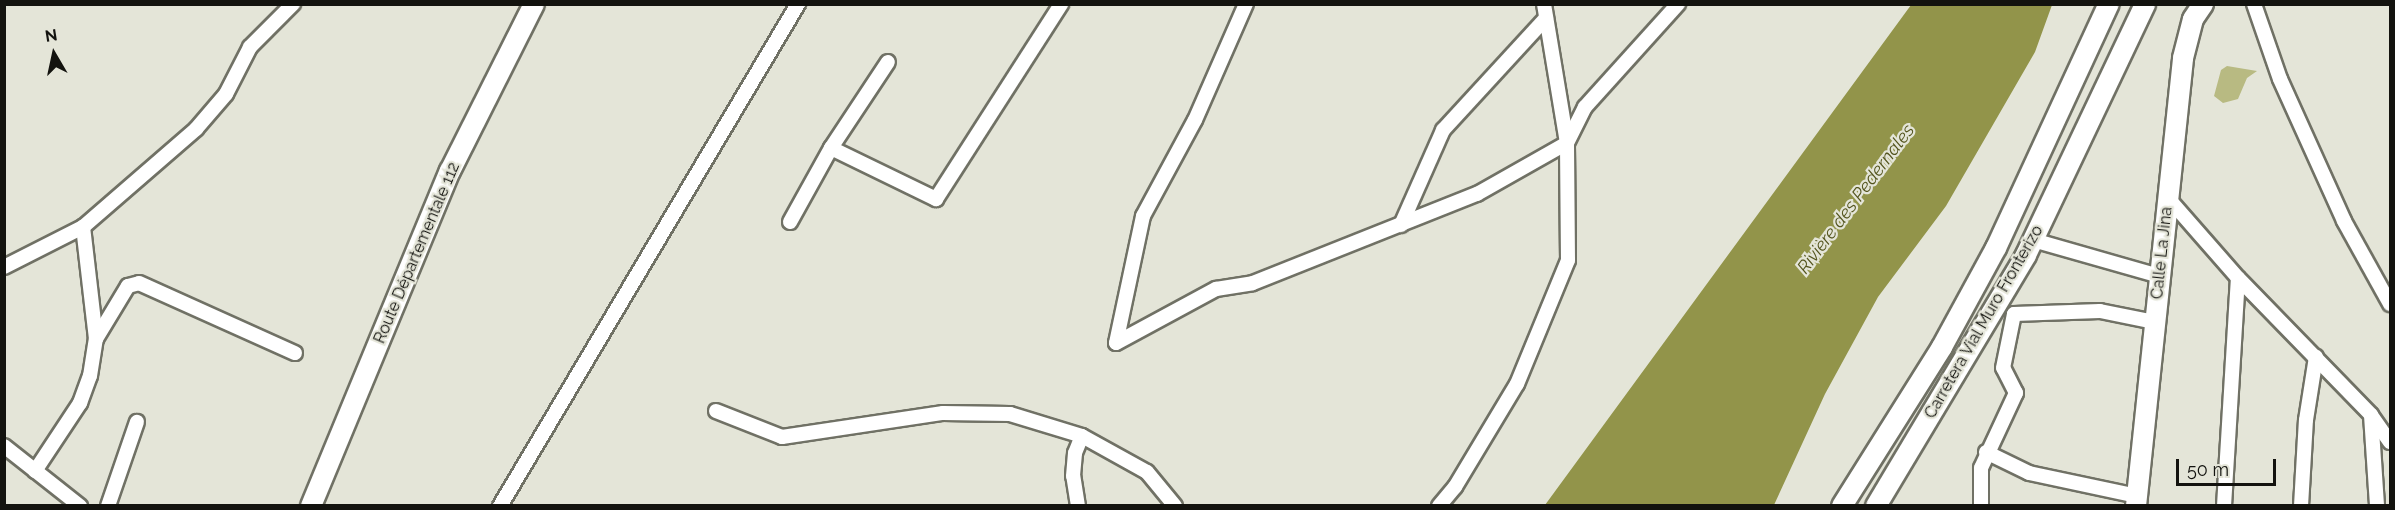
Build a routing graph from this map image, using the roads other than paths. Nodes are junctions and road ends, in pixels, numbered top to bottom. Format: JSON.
{"nodes":[{"id":1,"x":293,"y":4,"type":"edge"},
{"id":2,"x":534,"y":4,"type":"edge"},
{"id":3,"x":798,"y":4,"type":"edge"},
{"id":4,"x":1061,"y":4,"type":"edge"},
{"id":5,"x":1246,"y":4,"type":"edge"},
{"id":6,"x":1678,"y":4,"type":"edge"},
{"id":7,"x":2109,"y":4,"type":"edge"},
{"id":8,"x":2145,"y":4,"type":"edge"},
{"id":9,"x":2203,"y":4,"type":"edge"},
{"id":10,"x":2254,"y":4,"type":"edge"},
{"id":11,"x":1545,"y":11,"type":"edge"},
{"id":12,"x":888,"y":62,"type":"dead end"},
{"id":13,"x":1567,"y":143,"type":"junction"},
{"id":14,"x":831,"y":148,"type":"junction"},
{"id":15,"x":2168,"y":198,"type":"junction"},
{"id":16,"x":790,"y":222,"type":"dead end"},
{"id":17,"x":1401,"y":225,"type":"junction"},
{"id":18,"x":83,"y":227,"type":"junction"},
{"id":19,"x":2033,"y":240,"type":"junction"},
{"id":20,"x":4,"y":267,"type":"edge"},
{"id":21,"x":2159,"y":276,"type":"junction"},
{"id":22,"x":2238,"y":278,"type":"junction"},
{"id":23,"x":2391,"y":304,"type":"edge"},
{"id":24,"x":2154,"y":322,"type":"junction"},
{"id":25,"x":96,"y":339,"type":"junction"},
{"id":26,"x":295,"y":352,"type":"dead end"},
{"id":27,"x":2316,"y":357,"type":"junction"},
{"id":28,"x":716,"y":411,"type":"dead end"},
{"id":29,"x":2371,"y":415,"type":"junction"},
{"id":30,"x":138,"y":422,"type":"dead end"},
{"id":31,"x":1082,"y":436,"type":"junction"},
{"id":32,"x":2391,"y":442,"type":"edge"},
{"id":33,"x":4,"y":446,"type":"edge"},
{"id":34,"x":1986,"y":453,"type":"junction"},
{"id":35,"x":35,"y":471,"type":"junction"},
{"id":36,"x":2136,"y":501,"type":"edge"},
{"id":37,"x":80,"y":506,"type":"edge"},
{"id":38,"x":108,"y":506,"type":"edge"},
{"id":39,"x":311,"y":506,"type":"edge"},
{"id":40,"x":500,"y":506,"type":"edge"},
{"id":41,"x":1078,"y":506,"type":"edge"},
{"id":42,"x":1175,"y":506,"type":"edge"},
{"id":43,"x":1438,"y":506,"type":"edge"},
{"id":44,"x":1842,"y":506,"type":"edge"},
{"id":45,"x":1876,"y":506,"type":"edge"},
{"id":46,"x":1981,"y":506,"type":"edge"},
{"id":47,"x":2224,"y":506,"type":"edge"},
{"id":48,"x":2301,"y":506,"type":"edge"},
{"id":49,"x":2377,"y":506,"type":"edge"}],
"edges":[{"from":1,"to":18,"type":"street"},
{"from":2,"to":39,"type":"street","name":"Route Départementale 112"},
{"from":3,"to":40,"type":"street"},
{"from":4,"to":14,"type":"street"},
{"from":5,"to":17,"type":"street"},
{"from":6,"to":13,"type":"street"},
{"from":7,"to":44,"type":"street","name":"Carretera Vial Muro Fronterizo"},
{"from":8,"to":19,"type":"street","name":"Carretera Vial Muro Fronterizo"},
{"from":9,"to":15,"type":"street","name":"Calle La Jina"},
{"from":10,"to":23,"type":"street"},
{"from":11,"to":13,"type":"street"},
{"from":11,"to":17,"type":"street"},
{"from":12,"to":14,"type":"street"},
{"from":13,"to":17,"type":"street"},
{"from":13,"to":43,"type":"street"},
{"from":14,"to":16,"type":"street"},
{"from":15,"to":21,"type":"street","name":"Calle La Jina"},
{"from":15,"to":22,"type":"street"},
{"from":18,"to":20,"type":"street"},
{"from":18,"to":25,"type":"street"},
{"from":19,"to":21,"type":"street"},
{"from":19,"to":45,"type":"street","name":"Carretera Vial Muro Fronterizo"},
{"from":21,"to":24,"type":"street","name":"Calle La Jina"},
{"from":22,"to":27,"type":"street"},
{"from":22,"to":47,"type":"street"},
{"from":24,"to":34,"type":"street"},
{"from":24,"to":36,"type":"street","name":"Calle La Jina"},
{"from":25,"to":26,"type":"street"},
{"from":25,"to":35,"type":"street"},
{"from":27,"to":29,"type":"street"},
{"from":27,"to":48,"type":"street"},
{"from":28,"to":31,"type":"street"},
{"from":29,"to":32,"type":"street"},
{"from":29,"to":49,"type":"street"},
{"from":30,"to":38,"type":"street"},
{"from":31,"to":41,"type":"street"},
{"from":31,"to":42,"type":"street"},
{"from":33,"to":35,"type":"street"},
{"from":34,"to":36,"type":"street"},
{"from":34,"to":46,"type":"street"},
{"from":35,"to":37,"type":"street"}]}
